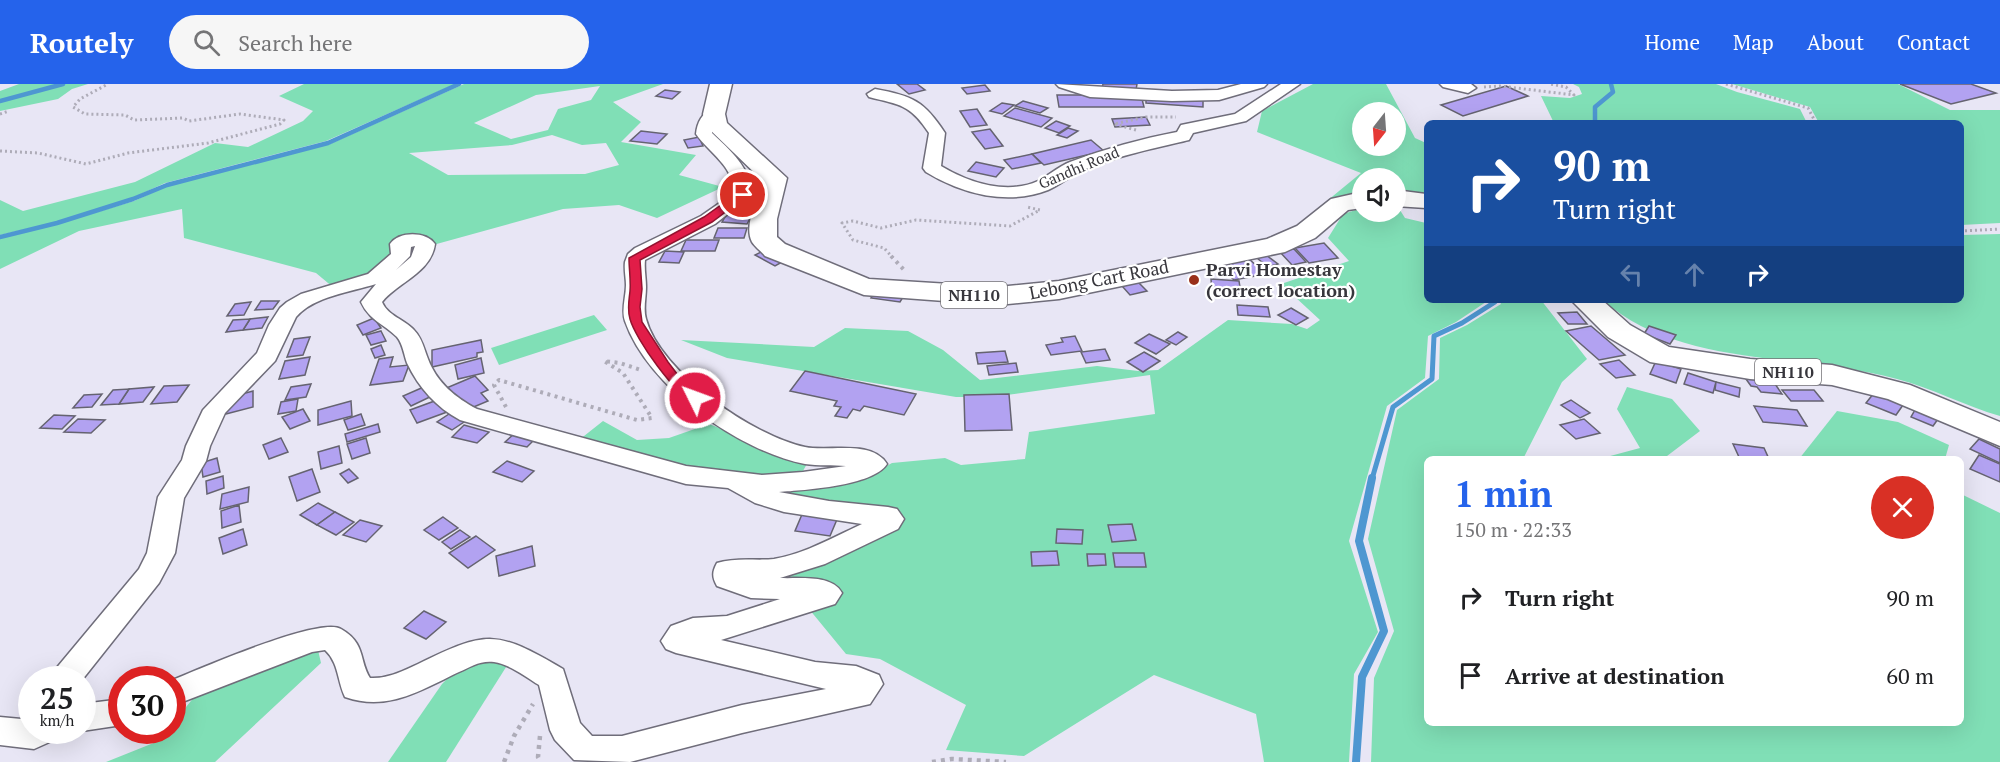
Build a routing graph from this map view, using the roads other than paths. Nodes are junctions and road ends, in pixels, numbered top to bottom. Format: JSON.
{"nodes":[{"id":1,"x":721,"y":84,"type":"edge"},
{"id":2,"x":1064,"y":84,"type":"edge"},
{"id":3,"x":1260,"y":84,"type":"edge"},
{"id":4,"x":1292,"y":84,"type":"edge"},
{"id":5,"x":1448,"y":84,"type":"edge"},
{"id":6,"x":1468,"y":88,"type":"road end"},
{"id":7,"x":875,"y":94,"type":"dead end"},
{"id":8,"x":714,"y":114,"type":"junction"},
{"id":9,"x":1187,"y":129,"type":"junction"},
{"id":10,"x":1143,"y":132,"type":"dead end"},
{"id":11,"x":1406,"y":199,"type":"edge"},
{"id":12,"x":1424,"y":201,"type":"edge"},
{"id":13,"x":1352,"y":202,"type":"edge"},
{"id":14,"x":1588,"y":303,"type":"edge"},
{"id":15,"x":2000,"y":435,"type":"edge"},
{"id":16,"x":734,"y":480,"type":"junction"},
{"id":17,"x":76,"y":666,"type":"edge"},
{"id":18,"x":186,"y":688,"type":"edge"},
{"id":19,"x":0,"y":731,"type":"edge"},
{"id":20,"x":18,"y":733,"type":"edge"}],
"edges":[{"from":1,"to":8,"type":"highway"},
{"from":2,"to":3,"type":"street"},
{"from":4,"to":9,"type":"street","name":"Gandhi Road"},
{"from":5,"to":6,"type":"street"},
{"from":7,"to":9,"type":"street","name":"Gandhi Road"},
{"from":8,"to":13,"type":"highway","name":"Lebong Cart Road","number":"NH110"},
{"from":8,"to":16,"type":"street"},
{"from":9,"to":10,"type":"street"},
{"from":11,"to":12,"type":"highway"},
{"from":14,"to":15,"type":"highway","number":"NH110"},
{"from":16,"to":17,"type":"street"},
{"from":16,"to":18,"type":"street"},
{"from":19,"to":20,"type":"street"}]}
